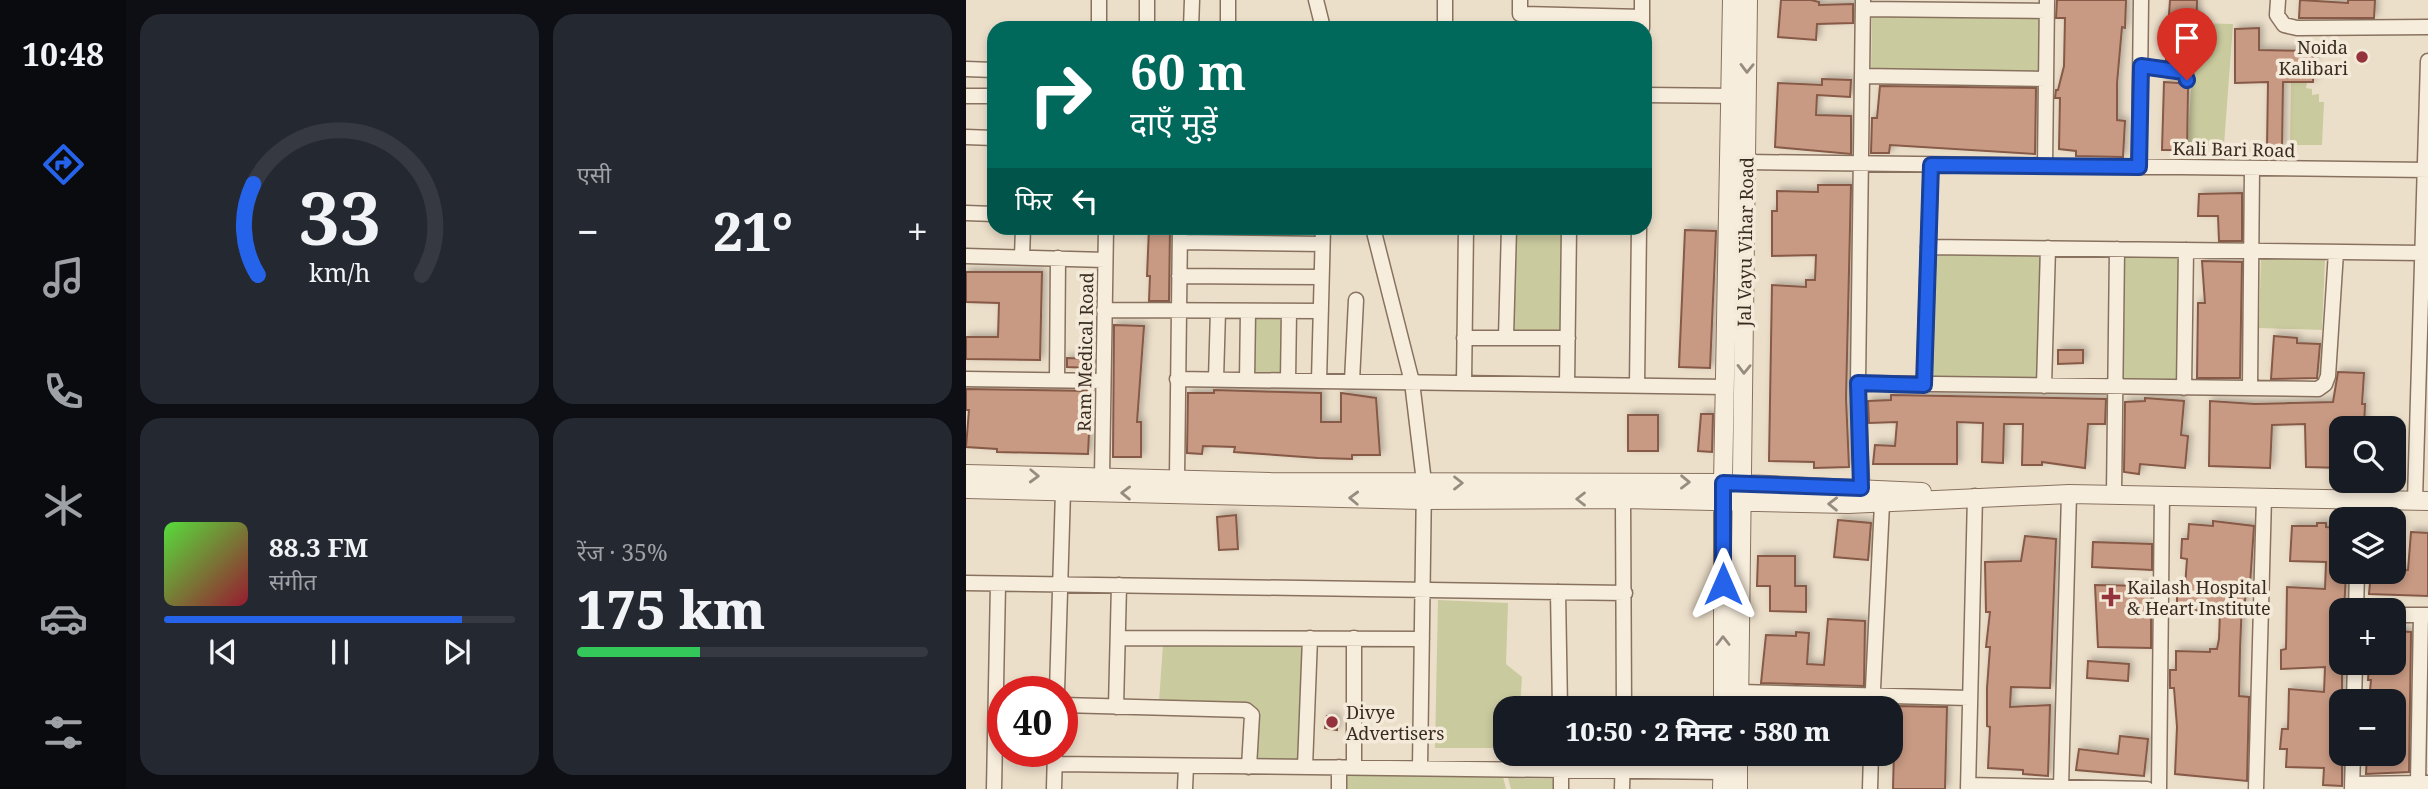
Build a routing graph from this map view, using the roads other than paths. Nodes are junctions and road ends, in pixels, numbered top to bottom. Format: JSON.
{"nodes":[{"id":1,"x":1099,"y":0,"type":"edge"},
{"id":2,"x":1147,"y":0,"type":"edge"},
{"id":3,"x":1192,"y":0,"type":"edge"},
{"id":4,"x":1228,"y":0,"type":"edge"},
{"id":5,"x":1316,"y":0,"type":"edge"},
{"id":6,"x":1445,"y":0,"type":"edge"},
{"id":7,"x":1642,"y":0,"type":"edge"},
{"id":8,"x":1732,"y":0,"type":"edge"},
{"id":9,"x":1748,"y":0,"type":"edge"},
{"id":10,"x":2141,"y":0,"type":"edge"},
{"id":11,"x":2278,"y":0,"type":"edge"},
{"id":12,"x":1863,"y":4,"type":"edge"},
{"id":13,"x":2047,"y":5,"type":"edge"},
{"id":14,"x":1520,"y":7,"type":"edge"},
{"id":15,"x":1099,"y":21,"type":"edge"},
{"id":16,"x":1147,"y":21,"type":"edge"},
{"id":17,"x":1191,"y":21,"type":"edge"},
{"id":18,"x":1228,"y":21,"type":"edge"},
{"id":19,"x":1321,"y":21,"type":"edge"},
{"id":20,"x":1445,"y":21,"type":"edge"},
{"id":21,"x":1634,"y":21,"type":"edge"},
{"id":22,"x":1642,"y":21,"type":"edge"},
{"id":23,"x":2428,"y":27,"type":"edge"},
{"id":24,"x":2428,"y":61,"type":"edge"},
{"id":25,"x":2141,"y":66,"type":"junction"},
{"id":26,"x":966,"y":69,"type":"edge"},
{"id":27,"x":987,"y":70,"type":"edge"},
{"id":28,"x":1863,"y":76,"type":"junction"},
{"id":29,"x":2046,"y":79,"type":"junction"},
{"id":30,"x":2187,"y":80,"type":"dead end"},
{"id":31,"x":1652,"y":95,"type":"edge"},
{"id":32,"x":966,"y":96,"type":"edge"},
{"id":33,"x":987,"y":96,"type":"edge"},
{"id":34,"x":1739,"y":96,"type":"junction"},
{"id":35,"x":2427,"y":97,"type":"edge"},
{"id":36,"x":966,"y":136,"type":"edge"},
{"id":37,"x":987,"y":138,"type":"edge"},
{"id":38,"x":1746,"y":163,"type":"junction"},
{"id":39,"x":1862,"y":163,"type":"junction"},
{"id":40,"x":1931,"y":165,"type":"junction"},
{"id":41,"x":2045,"y":166,"type":"junction"},
{"id":42,"x":2139,"y":167,"type":"junction"},
{"id":43,"x":2252,"y":168,"type":"junction"},
{"id":44,"x":2426,"y":170,"type":"edge"},
{"id":45,"x":966,"y":213,"type":"edge"},
{"id":46,"x":987,"y":214,"type":"edge"},
{"id":47,"x":1023,"y":235,"type":"edge"},
{"id":48,"x":1106,"y":235,"type":"edge"},
{"id":49,"x":1180,"y":235,"type":"edge"},
{"id":50,"x":1218,"y":235,"type":"edge"},
{"id":51,"x":1250,"y":235,"type":"edge"},
{"id":52,"x":1322,"y":235,"type":"edge"},
{"id":53,"x":1375,"y":235,"type":"edge"},
{"id":54,"x":1465,"y":235,"type":"edge"},
{"id":55,"x":1509,"y":235,"type":"edge"},
{"id":56,"x":1569,"y":235,"type":"edge"},
{"id":57,"x":1639,"y":235,"type":"edge"},
{"id":58,"x":1250,"y":243,"type":"junction"},
{"id":59,"x":1322,"y":244,"type":"junction"},
{"id":60,"x":1928,"y":247,"type":"junction"},
{"id":61,"x":2048,"y":248,"type":"junction"},
{"id":62,"x":2117,"y":249,"type":"junction"},
{"id":63,"x":2186,"y":250,"type":"junction"},
{"id":64,"x":2251,"y":251,"type":"junction"},
{"id":65,"x":2336,"y":252,"type":"junction"},
{"id":66,"x":2422,"y":253,"type":"junction"},
{"id":67,"x":966,"y":256,"type":"edge"},
{"id":68,"x":1022,"y":257,"type":"junction"},
{"id":69,"x":1058,"y":258,"type":"junction"},
{"id":70,"x":1105,"y":260,"type":"junction"},
{"id":71,"x":1179,"y":276,"type":"junction"},
{"id":72,"x":1321,"y":277,"type":"junction"},
{"id":73,"x":1356,"y":300,"type":"dead end"},
{"id":74,"x":1104,"y":310,"type":"junction"},
{"id":75,"x":1178,"y":311,"type":"junction"},
{"id":76,"x":1218,"y":311,"type":"junction"},
{"id":77,"x":1248,"y":311,"type":"junction"},
{"id":78,"x":1289,"y":311,"type":"junction"},
{"id":79,"x":1321,"y":311,"type":"junction"},
{"id":80,"x":1506,"y":337,"type":"junction"},
{"id":81,"x":1464,"y":338,"type":"junction"},
{"id":82,"x":1568,"y":338,"type":"junction"},
{"id":83,"x":966,"y":379,"type":"edge"},
{"id":84,"x":1177,"y":379,"type":"junction"},
{"id":85,"x":1216,"y":379,"type":"junction"},
{"id":86,"x":1057,"y":380,"type":"junction"},
{"id":87,"x":1247,"y":380,"type":"junction"},
{"id":88,"x":1289,"y":380,"type":"junction"},
{"id":89,"x":1103,"y":381,"type":"junction"},
{"id":90,"x":1319,"y":381,"type":"junction"},
{"id":91,"x":1352,"y":381,"type":"junction"},
{"id":92,"x":1412,"y":382,"type":"junction"},
{"id":93,"x":1464,"y":383,"type":"junction"},
{"id":94,"x":1858,"y":383,"type":"junction"},
{"id":95,"x":1567,"y":384,"type":"junction"},
{"id":96,"x":1637,"y":385,"type":"junction"},
{"id":97,"x":1924,"y":385,"type":"junction"},
{"id":98,"x":2044,"y":386,"type":"junction"},
{"id":99,"x":1726,"y":387,"type":"junction"},
{"id":100,"x":2118,"y":387,"type":"junction"},
{"id":101,"x":2184,"y":388,"type":"junction"},
{"id":102,"x":2250,"y":388,"type":"junction"},
{"id":103,"x":2423,"y":392,"type":"edge"},
{"id":104,"x":966,"y":474,"type":"edge"},
{"id":105,"x":1102,"y":477,"type":"junction"},
{"id":106,"x":1177,"y":477,"type":"junction"},
{"id":107,"x":1723,"y":483,"type":"junction"},
{"id":108,"x":1742,"y":483,"type":"junction"},
{"id":109,"x":1861,"y":488,"type":"junction"},
{"id":110,"x":966,"y":489,"type":"edge"},
{"id":111,"x":1063,"y":491,"type":"junction"},
{"id":112,"x":1423,"y":491,"type":"junction"},
{"id":113,"x":2070,"y":494,"type":"junction"},
{"id":114,"x":2114,"y":494,"type":"junction"},
{"id":115,"x":1801,"y":495,"type":"junction"},
{"id":116,"x":2162,"y":495,"type":"junction"},
{"id":117,"x":1975,"y":496,"type":"junction"},
{"id":118,"x":2264,"y":497,"type":"junction"},
{"id":119,"x":1623,"y":499,"type":"junction"},
{"id":120,"x":2359,"y":499,"type":"junction"},
{"id":121,"x":2421,"y":500,"type":"edge"},
{"id":122,"x":1723,"y":502,"type":"junction"},
{"id":123,"x":1742,"y":503,"type":"junction"},
{"id":124,"x":1882,"y":504,"type":"junction"},
{"id":125,"x":2359,"y":507,"type":"edge"},
{"id":126,"x":966,"y":583,"type":"edge"},
{"id":127,"x":999,"y":584,"type":"junction"},
{"id":128,"x":1059,"y":585,"type":"junction"},
{"id":129,"x":1119,"y":585,"type":"junction"},
{"id":130,"x":1422,"y":590,"type":"junction"},
{"id":131,"x":1558,"y":592,"type":"junction"},
{"id":132,"x":1625,"y":593,"type":"junction"},
{"id":133,"x":2406,"y":615,"type":"edge"},
{"id":134,"x":2425,"y":615,"type":"edge"},
{"id":135,"x":1118,"y":638,"type":"junction"},
{"id":136,"x":1310,"y":638,"type":"junction"},
{"id":137,"x":1354,"y":638,"type":"junction"},
{"id":138,"x":1422,"y":639,"type":"junction"},
{"id":139,"x":2424,"y":673,"type":"edge"},
{"id":140,"x":1056,"y":676,"type":"edge"},
{"id":141,"x":1560,"y":696,"type":"edge"},
{"id":142,"x":1624,"y":696,"type":"edge"},
{"id":143,"x":1723,"y":696,"type":"edge"},
{"id":144,"x":1739,"y":696,"type":"edge"},
{"id":145,"x":1872,"y":696,"type":"edge"},
{"id":146,"x":1969,"y":698,"type":"junction"},
{"id":147,"x":1903,"y":701,"type":"edge"},
{"id":148,"x":1078,"y":705,"type":"edge"},
{"id":149,"x":1116,"y":706,"type":"junction"},
{"id":150,"x":1078,"y":759,"type":"edge"},
{"id":151,"x":1185,"y":766,"type":"junction"},
{"id":152,"x":1249,"y":766,"type":"junction"},
{"id":153,"x":1561,"y":766,"type":"edge"},
{"id":154,"x":1623,"y":766,"type":"edge"},
{"id":155,"x":1738,"y":766,"type":"edge"},
{"id":156,"x":1871,"y":766,"type":"edge"},
{"id":157,"x":2353,"y":766,"type":"edge"},
{"id":158,"x":1055,"y":767,"type":"edge"},
{"id":159,"x":1305,"y":767,"type":"junction"},
{"id":160,"x":1347,"y":768,"type":"junction"},
{"id":161,"x":1420,"y":768,"type":"junction"},
{"id":162,"x":1561,"y":770,"type":"junction"},
{"id":163,"x":1623,"y":771,"type":"junction"},
{"id":164,"x":1723,"y":772,"type":"edge"},
{"id":165,"x":2423,"y":783,"type":"edge"},
{"id":166,"x":1968,"y":787,"type":"edge"},
{"id":167,"x":2061,"y":787,"type":"edge"},
{"id":168,"x":2352,"y":787,"type":"edge"},
{"id":169,"x":2099,"y":788,"type":"edge"},
{"id":170,"x":994,"y":789,"type":"edge"},
{"id":171,"x":1054,"y":789,"type":"edge"},
{"id":172,"x":1185,"y":789,"type":"edge"},
{"id":173,"x":1339,"y":789,"type":"edge"},
{"id":174,"x":1561,"y":789,"type":"edge"},
{"id":175,"x":1622,"y":789,"type":"edge"},
{"id":176,"x":1738,"y":789,"type":"edge"},
{"id":177,"x":1870,"y":789,"type":"edge"},
{"id":178,"x":2147,"y":789,"type":"edge"},
{"id":179,"x":2159,"y":789,"type":"edge"},
{"id":180,"x":2256,"y":789,"type":"edge"}],
"edges":[{"from":1,"to":15,"type":"street"},
{"from":2,"to":16,"type":"street"},
{"from":3,"to":17,"type":"street"},
{"from":4,"to":18,"type":"street"},
{"from":5,"to":19,"type":"street"},
{"from":6,"to":20,"type":"street"},
{"from":7,"to":22,"type":"street"},
{"from":8,"to":34,"type":"street","name":"Jal Vayu Vihar Road"},
{"from":9,"to":34,"type":"street","name":"Jal Vayu Vihar Road","one_way":true},
{"from":10,"to":25,"type":"street"},
{"from":11,"to":23,"type":"street"},
{"from":12,"to":13,"type":"street"},
{"from":12,"to":28,"type":"street"},
{"from":13,"to":29,"type":"street"},
{"from":14,"to":21,"type":"street"},
{"from":24,"to":35,"type":"street"},
{"from":25,"to":30,"type":"street"},
{"from":25,"to":42,"type":"street"},
{"from":26,"to":27,"type":"street"},
{"from":28,"to":29,"type":"street"},
{"from":28,"to":39,"type":"street"},
{"from":29,"to":41,"type":"street"},
{"from":31,"to":34,"type":"street"},
{"from":32,"to":33,"type":"street"},
{"from":34,"to":38,"type":"street","name":"Jal Vayu Vihar Road"},
{"from":34,"to":99,"type":"street","name":"Jal Vayu Vihar Road"},
{"from":35,"to":44,"type":"street"},
{"from":36,"to":37,"type":"street"},
{"from":38,"to":39,"type":"street","name":"Kali Bari Road"},
{"from":38,"to":108,"type":"street","name":"Jal Vayu Vihar Road","one_way":true},
{"from":39,"to":40,"type":"street","name":"Kali Bari Road"},
{"from":39,"to":94,"type":"street"},
{"from":40,"to":41,"type":"street","name":"Kali Bari Road"},
{"from":40,"to":60,"type":"street"},
{"from":41,"to":42,"type":"street","name":"Kali Bari Road"},
{"from":42,"to":43,"type":"street","name":"Kali Bari Road"},
{"from":43,"to":44,"type":"street","name":"Kali Bari Road"},
{"from":43,"to":64,"type":"street"},
{"from":44,"to":66,"type":"street"},
{"from":45,"to":46,"type":"street"},
{"from":47,"to":68,"type":"street"},
{"from":48,"to":70,"type":"street","name":"Ram Medical Road"},
{"from":49,"to":50,"type":"street"},
{"from":49,"to":71,"type":"street"},
{"from":50,"to":58,"type":"street"},
{"from":51,"to":58,"type":"street"},
{"from":52,"to":59,"type":"street"},
{"from":53,"to":92,"type":"street"},
{"from":54,"to":81,"type":"street"},
{"from":55,"to":80,"type":"street"},
{"from":56,"to":82,"type":"street"},
{"from":57,"to":96,"type":"street"},
{"from":58,"to":59,"type":"street"},
{"from":59,"to":72,"type":"street"},
{"from":60,"to":61,"type":"street"},
{"from":60,"to":97,"type":"street"},
{"from":61,"to":62,"type":"street"},
{"from":61,"to":98,"type":"street"},
{"from":62,"to":63,"type":"street"},
{"from":62,"to":100,"type":"street"},
{"from":63,"to":64,"type":"street"},
{"from":63,"to":101,"type":"street"},
{"from":64,"to":65,"type":"street"},
{"from":64,"to":102,"type":"street"},
{"from":65,"to":66,"type":"street"},
{"from":65,"to":102,"type":"street"},
{"from":66,"to":103,"type":"street"},
{"from":67,"to":68,"type":"street"},
{"from":68,"to":69,"type":"street"},
{"from":69,"to":70,"type":"street"},
{"from":69,"to":86,"type":"street"},
{"from":70,"to":74,"type":"street","name":"Ram Medical Road"},
{"from":71,"to":72,"type":"street"},
{"from":71,"to":75,"type":"street"},
{"from":72,"to":79,"type":"street"},
{"from":73,"to":91,"type":"street"},
{"from":74,"to":75,"type":"street"},
{"from":74,"to":89,"type":"street","name":"Ram Medical Road"},
{"from":75,"to":76,"type":"street"},
{"from":75,"to":84,"type":"street"},
{"from":76,"to":77,"type":"street"},
{"from":76,"to":85,"type":"street"},
{"from":77,"to":78,"type":"street"},
{"from":77,"to":87,"type":"street"},
{"from":78,"to":79,"type":"street"},
{"from":78,"to":88,"type":"street"},
{"from":79,"to":90,"type":"street"},
{"from":80,"to":81,"type":"street"},
{"from":80,"to":82,"type":"street"},
{"from":81,"to":93,"type":"street"},
{"from":82,"to":95,"type":"street"},
{"from":83,"to":86,"type":"street"},
{"from":84,"to":85,"type":"street"},
{"from":84,"to":106,"type":"street"},
{"from":85,"to":87,"type":"street"},
{"from":86,"to":89,"type":"street"},
{"from":87,"to":88,"type":"street"},
{"from":88,"to":90,"type":"street"},
{"from":89,"to":105,"type":"street","name":"Ram Medical Road"},
{"from":90,"to":91,"type":"street"},
{"from":91,"to":92,"type":"street"},
{"from":92,"to":93,"type":"street"},
{"from":92,"to":112,"type":"street"},
{"from":93,"to":95,"type":"street"},
{"from":94,"to":97,"type":"street"},
{"from":94,"to":109,"type":"street"},
{"from":95,"to":96,"type":"street"},
{"from":96,"to":99,"type":"street"},
{"from":97,"to":98,"type":"street"},
{"from":98,"to":100,"type":"street"},
{"from":99,"to":107,"type":"street","name":"Jal Vayu Vihar Road"},
{"from":100,"to":101,"type":"street"},
{"from":100,"to":114,"type":"street"},
{"from":101,"to":102,"type":"street"},
{"from":103,"to":121,"type":"street"},
{"from":104,"to":105,"type":"street","one_way":true},
{"from":105,"to":106,"type":"street"},
{"from":106,"to":112,"type":"street"},
{"from":107,"to":108,"type":"street"},
{"from":112,"to":107,"type":"street","one_way":true},
{"from":107,"to":122,"type":"street","name":"Jal Vayu Vihar Road"},
{"from":108,"to":115,"type":"street"},
{"from":108,"to":123,"type":"street","name":"Jal Vayu Vihar Road"},
{"from":109,"to":115,"type":"street"},
{"from":109,"to":117,"type":"street"},
{"from":110,"to":111,"type":"street"},
{"from":112,"to":111,"type":"street","one_way":true},
{"from":111,"to":128,"type":"street"},
{"from":119,"to":112,"type":"street","one_way":true},
{"from":112,"to":130,"type":"street"},
{"from":113,"to":114,"type":"street"},
{"from":113,"to":117,"type":"street"},
{"from":113,"to":167,"type":"street"},
{"from":114,"to":116,"type":"street"},
{"from":115,"to":123,"type":"street"},
{"from":124,"to":115,"type":"street","one_way":true},
{"from":116,"to":118,"type":"street"},
{"from":116,"to":179,"type":"street"},
{"from":117,"to":124,"type":"street"},
{"from":117,"to":146,"type":"street"},
{"from":118,"to":120,"type":"street"},
{"from":118,"to":180,"type":"street"},
{"from":119,"to":122,"type":"street"},
{"from":119,"to":132,"type":"street"},
{"from":120,"to":121,"type":"street"},
{"from":120,"to":125,"type":"street"},
{"from":122,"to":123,"type":"street"},
{"from":143,"to":122,"type":"street","name":"Jal Vayu Vihar Road","one_way":true},
{"from":123,"to":144,"type":"street","name":"Jal Vayu Vihar Road"},
{"from":124,"to":145,"type":"street"},
{"from":126,"to":127,"type":"street"},
{"from":127,"to":128,"type":"street"},
{"from":127,"to":170,"type":"street"},
{"from":128,"to":129,"type":"street"},
{"from":128,"to":140,"type":"street"},
{"from":129,"to":130,"type":"street"},
{"from":129,"to":135,"type":"street"},
{"from":130,"to":131,"type":"street"},
{"from":130,"to":138,"type":"street"},
{"from":131,"to":132,"type":"street"},
{"from":131,"to":141,"type":"street"},
{"from":132,"to":142,"type":"street"},
{"from":133,"to":134,"type":"street"},
{"from":134,"to":139,"type":"street"},
{"from":135,"to":136,"type":"street"},
{"from":135,"to":149,"type":"street"},
{"from":136,"to":137,"type":"street"},
{"from":136,"to":159,"type":"street"},
{"from":137,"to":138,"type":"street"},
{"from":137,"to":160,"type":"street"},
{"from":138,"to":161,"type":"street"},
{"from":139,"to":165,"type":"street"},
{"from":146,"to":147,"type":"street"},
{"from":146,"to":166,"type":"street"},
{"from":148,"to":149,"type":"street"},
{"from":149,"to":152,"type":"street"},
{"from":150,"to":151,"type":"street"},
{"from":151,"to":152,"type":"street"},
{"from":151,"to":172,"type":"street"},
{"from":152,"to":159,"type":"street"},
{"from":153,"to":162,"type":"street"},
{"from":154,"to":163,"type":"street"},
{"from":155,"to":176,"type":"street"},
{"from":156,"to":177,"type":"street"},
{"from":157,"to":168,"type":"street"},
{"from":158,"to":171,"type":"street"},
{"from":159,"to":160,"type":"street"},
{"from":160,"to":161,"type":"street"},
{"from":160,"to":173,"type":"street"},
{"from":161,"to":162,"type":"street"},
{"from":162,"to":163,"type":"street"},
{"from":162,"to":174,"type":"street"},
{"from":163,"to":164,"type":"street"},
{"from":163,"to":175,"type":"street"},
{"from":165,"to":168,"type":"street"},
{"from":166,"to":167,"type":"street"},
{"from":167,"to":169,"type":"street"},
{"from":169,"to":178,"type":"street"}]}
